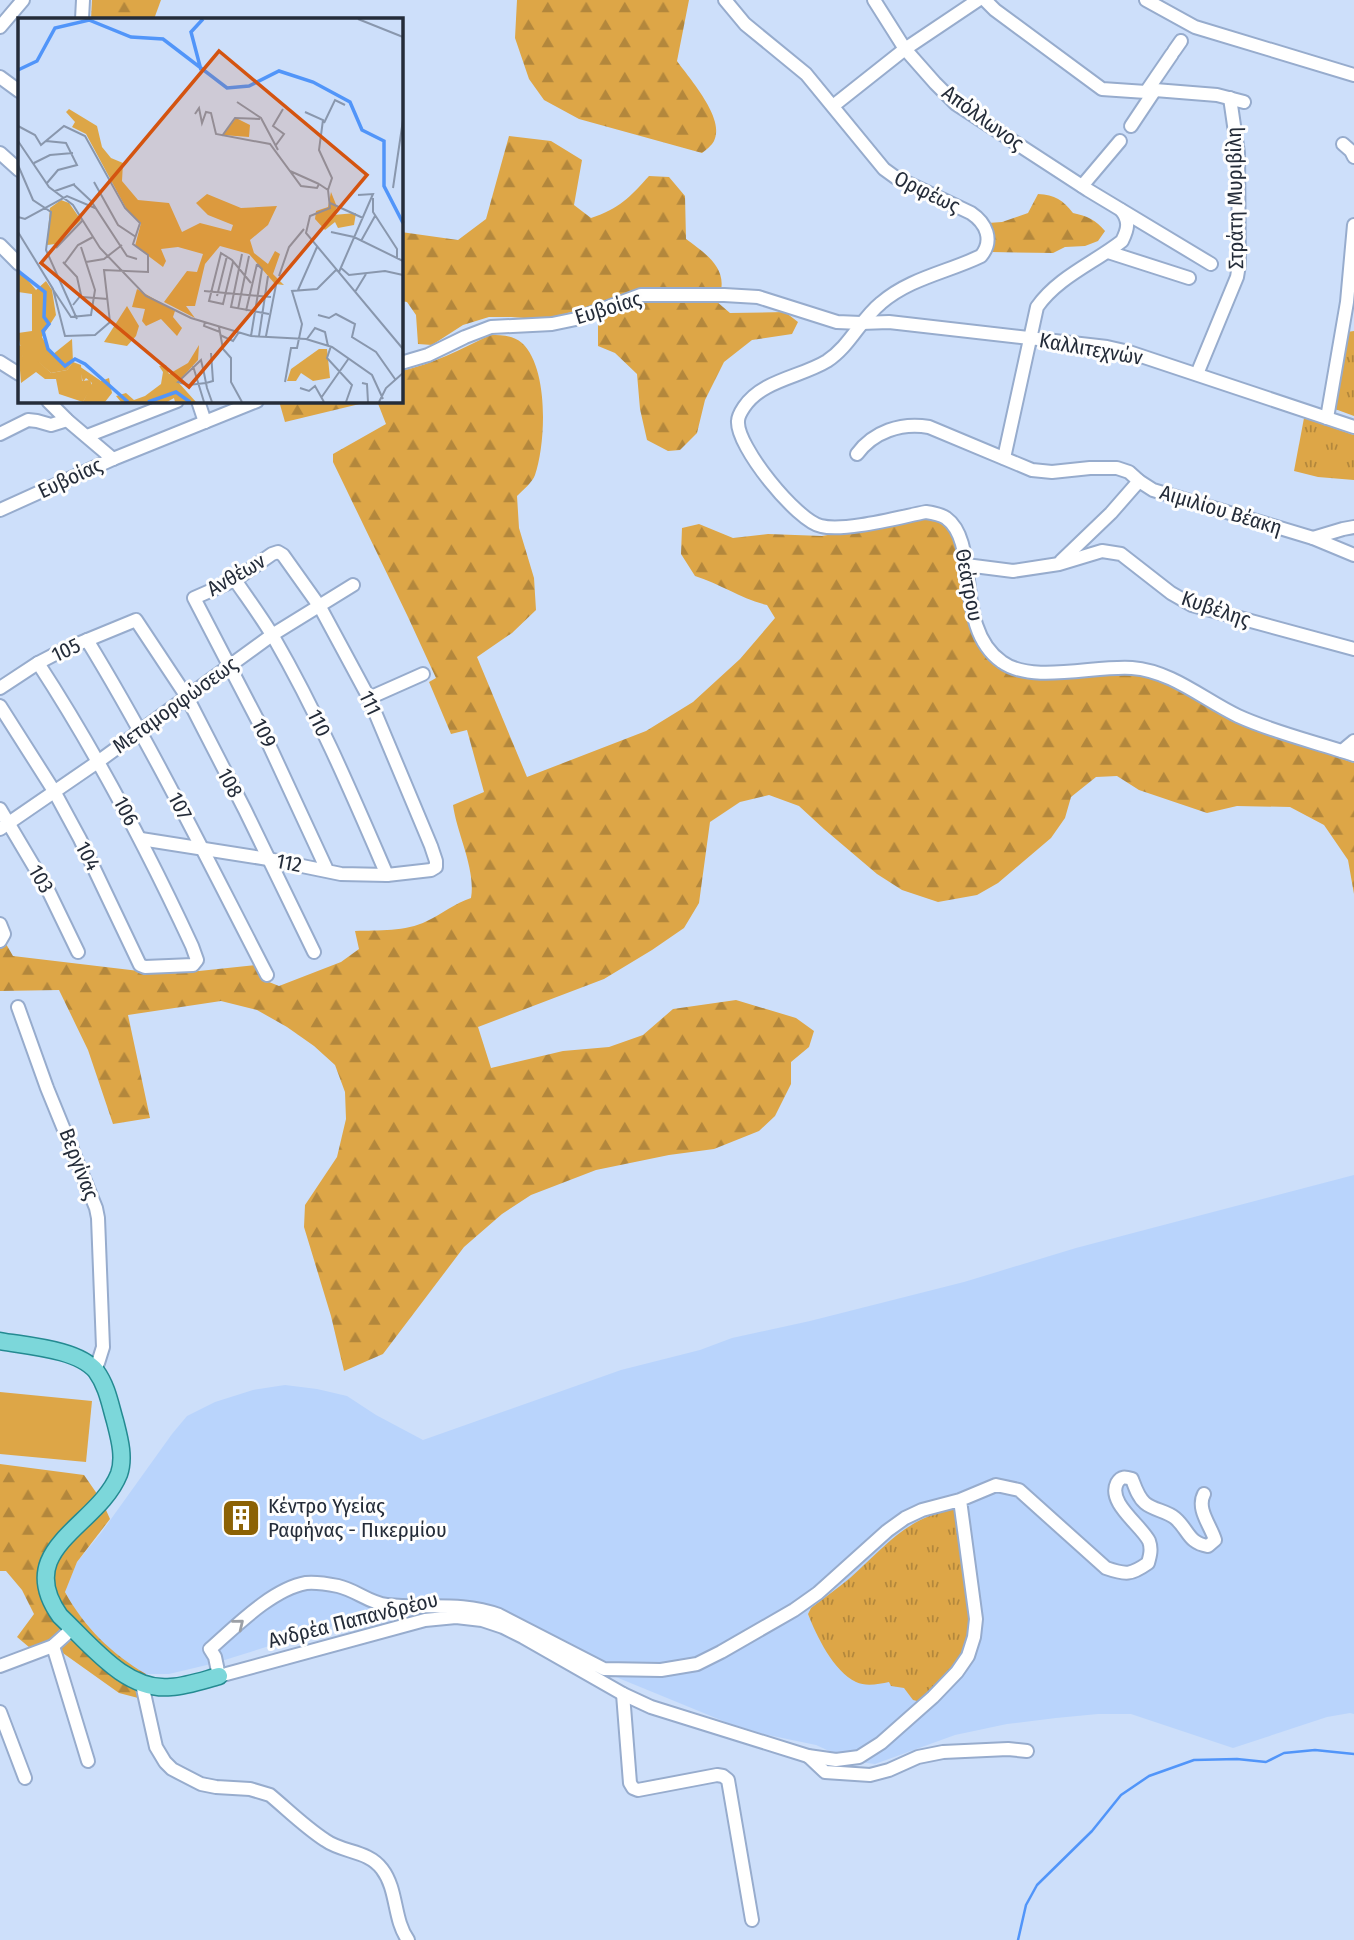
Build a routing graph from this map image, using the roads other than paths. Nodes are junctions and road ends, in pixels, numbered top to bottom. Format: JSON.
{"nodes":[{"id":1,"x":23,"y":0,"type":"edge"},
{"id":2,"x":83,"y":0,"type":"edge"},
{"id":3,"x":725,"y":0,"type":"edge"},
{"id":4,"x":874,"y":0,"type":"edge"},
{"id":5,"x":978,"y":0,"type":"edge"},
{"id":6,"x":985,"y":0,"type":"edge"},
{"id":7,"x":1146,"y":0,"type":"edge"},
{"id":8,"x":15,"y":18,"type":"edge"},
{"id":9,"x":82,"y":18,"type":"edge"},
{"id":10,"x":0,"y":27,"type":"edge"},
{"id":11,"x":905,"y":49,"type":"junction"},
{"id":12,"x":1176,"y":49,"type":"dead end"},
{"id":13,"x":1354,"y":75,"type":"edge"},
{"id":14,"x":0,"y":78,"type":"edge"},
{"id":15,"x":18,"y":90,"type":"edge"},
{"id":16,"x":1151,"y":91,"type":"junction"},
{"id":17,"x":1230,"y":98,"type":"junction"},
{"id":18,"x":1244,"y":102,"type":"dead end"},
{"id":19,"x":833,"y":106,"type":"junction"},
{"id":20,"x":1131,"y":126,"type":"dead end"},
{"id":21,"x":1120,"y":141,"type":"dead end"},
{"id":22,"x":1343,"y":144,"type":"dead end"},
{"id":23,"x":0,"y":153,"type":"edge"},
{"id":24,"x":1354,"y":157,"type":"edge"},
{"id":25,"x":18,"y":169,"type":"edge"},
{"id":26,"x":1082,"y":186,"type":"junction"},
{"id":27,"x":1118,"y":207,"type":"junction"},
{"id":28,"x":1354,"y":225,"type":"edge"},
{"id":29,"x":0,"y":245,"type":"edge"},
{"id":30,"x":1108,"y":252,"type":"junction"},
{"id":31,"x":18,"y":263,"type":"edge"},
{"id":32,"x":1211,"y":264,"type":"dead end"},
{"id":33,"x":1189,"y":278,"type":"dead end"},
{"id":34,"x":861,"y":323,"type":"junction"},
{"id":35,"x":1031,"y":338,"type":"junction"},
{"id":36,"x":0,"y":362,"type":"edge"},
{"id":37,"x":402,"y":363,"type":"edge"},
{"id":38,"x":18,"y":373,"type":"edge"},
{"id":39,"x":1196,"y":374,"type":"junction"},
{"id":40,"x":49,"y":402,"type":"edge"},
{"id":41,"x":174,"y":402,"type":"edge"},
{"id":42,"x":198,"y":402,"type":"edge"},
{"id":43,"x":255,"y":402,"type":"edge"},
{"id":44,"x":1327,"y":418,"type":"junction"},
{"id":45,"x":67,"y":420,"type":"junction"},
{"id":46,"x":205,"y":422,"type":"junction"},
{"id":47,"x":1354,"y":427,"type":"edge"},
{"id":48,"x":0,"y":434,"type":"edge"},
{"id":49,"x":87,"y":436,"type":"junction"},
{"id":50,"x":857,"y":454,"type":"dead end"},
{"id":51,"x":1004,"y":458,"type":"junction"},
{"id":52,"x":113,"y":459,"type":"junction"},
{"id":53,"x":1139,"y":481,"type":"junction"},
{"id":54,"x":0,"y":510,"type":"edge"},
{"id":55,"x":1354,"y":527,"type":"edge"},
{"id":56,"x":1313,"y":538,"type":"junction"},
{"id":57,"x":278,"y":552,"type":"joint"},
{"id":58,"x":1354,"y":555,"type":"edge"},
{"id":59,"x":1059,"y":564,"type":"junction"},
{"id":60,"x":966,"y":565,"type":"junction"},
{"id":61,"x":235,"y":580,"type":"junction"},
{"id":62,"x":354,"y":585,"type":"dead end"},
{"id":63,"x":194,"y":598,"type":"joint"},
{"id":64,"x":320,"y":607,"type":"junction"},
{"id":65,"x":136,"y":621,"type":"joint"},
{"id":66,"x":272,"y":635,"type":"junction"},
{"id":67,"x":87,"y":640,"type":"junction"},
{"id":68,"x":1354,"y":649,"type":"edge"},
{"id":69,"x":38,"y":663,"type":"junction"},
{"id":70,"x":228,"y":665,"type":"junction"},
{"id":71,"x":423,"y":674,"type":"dead end"},
{"id":72,"x":0,"y":688,"type":"edge"},
{"id":73,"x":187,"y":697,"type":"junction"},
{"id":74,"x":369,"y":698,"type":"junction"},
{"id":75,"x":0,"y":706,"type":"edge"},
{"id":76,"x":139,"y":732,"type":"junction"},
{"id":77,"x":1354,"y":741,"type":"edge"},
{"id":78,"x":1348,"y":753,"type":"edge"},
{"id":79,"x":99,"y":761,"type":"junction"},
{"id":80,"x":54,"y":792,"type":"junction"},
{"id":81,"x":0,"y":809,"type":"edge"},
{"id":82,"x":4,"y":826,"type":"edge"},
{"id":83,"x":141,"y":839,"type":"junction"},
{"id":84,"x":201,"y":849,"type":"junction"},
{"id":85,"x":268,"y":859,"type":"junction"},
{"id":86,"x":436,"y":867,"type":"joint"},
{"id":87,"x":327,"y":870,"type":"junction"},
{"id":88,"x":387,"y":875,"type":"junction"},
{"id":89,"x":0,"y":924,"type":"edge"},
{"id":90,"x":0,"y":941,"type":"edge"},
{"id":91,"x":78,"y":952,"type":"dead end"},
{"id":92,"x":314,"y":952,"type":"dead end"},
{"id":93,"x":193,"y":965,"type":"joint"},
{"id":94,"x":267,"y":975,"type":"dead end"},
{"id":95,"x":18,"y":1007,"type":"dead end"},
{"id":96,"x":0,"y":1341,"type":"edge"},
{"id":97,"x":93,"y":1368,"type":"junction"},
{"id":98,"x":1204,"y":1494,"type":"dead end"},
{"id":99,"x":960,"y":1500,"type":"junction"},
{"id":100,"x":73,"y":1628,"type":"junction"},
{"id":101,"x":53,"y":1646,"type":"junction"},
{"id":102,"x":0,"y":1666,"type":"edge"},
{"id":103,"x":219,"y":1676,"type":"junction"},
{"id":104,"x":142,"y":1684,"type":"junction"},
{"id":105,"x":623,"y":1694,"type":"junction"},
{"id":106,"x":0,"y":1712,"type":"edge"},
{"id":107,"x":1027,"y":1751,"type":"dead end"},
{"id":108,"x":808,"y":1756,"type":"junction"},
{"id":109,"x":88,"y":1761,"type":"dead end"},
{"id":110,"x":25,"y":1778,"type":"dead end"},
{"id":111,"x":752,"y":1920,"type":"dead end"},
{"id":112,"x":408,"y":1940,"type":"edge"}],
"edges":[{"from":1,"to":8,"type":"street"},
{"from":2,"to":9,"type":"street"},
{"from":3,"to":19,"type":"street","name":"Ορφέως"},
{"from":4,"to":11,"type":"street","name":"Απόλλωνος"},
{"from":5,"to":11,"type":"street"},
{"from":6,"to":16,"type":"street"},
{"from":7,"to":13,"type":"street"},
{"from":8,"to":10,"type":"street"},
{"from":11,"to":19,"type":"street"},
{"from":11,"to":26,"type":"street","name":"Απόλλωνος"},
{"from":12,"to":16,"type":"street"},
{"from":14,"to":15,"type":"street"},
{"from":16,"to":17,"type":"street"},
{"from":16,"to":20,"type":"street"},
{"from":17,"to":18,"type":"street"},
{"from":17,"to":39,"type":"street","name":"Στράτη Μυριβίλη"},
{"from":19,"to":34,"type":"street","name":"Ορφέως"},
{"from":21,"to":26,"type":"street"},
{"from":22,"to":24,"type":"street"},
{"from":23,"to":25,"type":"street"},
{"from":26,"to":27,"type":"street","name":"Απόλλωνος"},
{"from":27,"to":30,"type":"street"},
{"from":27,"to":32,"type":"street","name":"Απόλλωνος"},
{"from":28,"to":44,"type":"street"},
{"from":29,"to":31,"type":"street"},
{"from":30,"to":33,"type":"street"},
{"from":30,"to":35,"type":"street"},
{"from":34,"to":35,"type":"street","name":"Καλλιτεχνών"},
{"from":34,"to":37,"type":"street","name":"Ευβοίας"},
{"from":34,"to":60,"type":"street","name":"Θεάτρου"},
{"from":35,"to":39,"type":"street","name":"Καλλιτεχνών"},
{"from":35,"to":51,"type":"street"},
{"from":36,"to":38,"type":"street"},
{"from":39,"to":44,"type":"street","name":"Καλλιτεχνών"},
{"from":40,"to":45,"type":"street"},
{"from":41,"to":49,"type":"street"},
{"from":42,"to":46,"type":"street"},
{"from":43,"to":46,"type":"street","name":"Ευβοίας"},
{"from":44,"to":47,"type":"street","name":"Καλλιτεχνών"},
{"from":45,"to":48,"type":"street"},
{"from":45,"to":49,"type":"street"},
{"from":46,"to":52,"type":"street","name":"Ευβοίας"},
{"from":49,"to":52,"type":"street"},
{"from":50,"to":51,"type":"street","name":"Αιμιλίου Βέακη"},
{"from":51,"to":53,"type":"street","name":"Αιμιλίου Βέακη"},
{"from":52,"to":54,"type":"street","name":"Ευβοίας"},
{"from":53,"to":56,"type":"street","name":"Αιμιλίου Βέακη"},
{"from":53,"to":59,"type":"street"},
{"from":55,"to":56,"type":"street"},
{"from":56,"to":58,"type":"street","name":"Αιμιλίου Βέακη"},
{"from":57,"to":61,"type":"street","name":"Ανθέων"},
{"from":57,"to":64,"type":"street","name":"111"},
{"from":59,"to":60,"type":"street","name":"Κυβέλης"},
{"from":59,"to":68,"type":"street","name":"Κυβέλης"},
{"from":60,"to":78,"type":"street","name":"Θεάτρου"},
{"from":61,"to":63,"type":"street","name":"Ανθέων"},
{"from":61,"to":66,"type":"street","name":"110"},
{"from":62,"to":64,"type":"street","name":"Μεταμορφώσεως"},
{"from":63,"to":70,"type":"street","name":"109"},
{"from":64,"to":66,"type":"street","name":"Μεταμορφώσεως"},
{"from":64,"to":74,"type":"street","name":"111"},
{"from":65,"to":67,"type":"street","name":"105"},
{"from":65,"to":73,"type":"street","name":"108"},
{"from":66,"to":70,"type":"street","name":"Μεταμορφώσεως"},
{"from":66,"to":88,"type":"street","name":"110"},
{"from":67,"to":69,"type":"street","name":"105"},
{"from":67,"to":76,"type":"street","name":"107"},
{"from":69,"to":72,"type":"street","name":"105"},
{"from":69,"to":79,"type":"street","name":"106"},
{"from":70,"to":73,"type":"street","name":"Μεταμορφώσεως"},
{"from":70,"to":87,"type":"street","name":"109"},
{"from":71,"to":74,"type":"street"},
{"from":73,"to":76,"type":"street","name":"Μεταμορφώσεως"},
{"from":73,"to":85,"type":"street","name":"108"},
{"from":74,"to":86,"type":"street","name":"111"},
{"from":75,"to":80,"type":"street","name":"104"},
{"from":76,"to":79,"type":"street","name":"Μεταμορφώσεως"},
{"from":76,"to":84,"type":"street","name":"107"},
{"from":77,"to":78,"type":"street"},
{"from":79,"to":80,"type":"street","name":"Μεταμορφώσεως"},
{"from":79,"to":83,"type":"street","name":"106"},
{"from":80,"to":82,"type":"street","name":"Μεταμορφώσεως"},
{"from":80,"to":93,"type":"street","name":"104"},
{"from":81,"to":82,"type":"street","name":"103"},
{"from":82,"to":91,"type":"street","name":"103"},
{"from":83,"to":84,"type":"street","name":"112"},
{"from":83,"to":93,"type":"street","name":"106"},
{"from":84,"to":85,"type":"street","name":"112"},
{"from":84,"to":94,"type":"street","name":"107"},
{"from":85,"to":87,"type":"street","name":"112"},
{"from":85,"to":92,"type":"street","name":"108"},
{"from":86,"to":88,"type":"street","name":"112"},
{"from":87,"to":88,"type":"street","name":"112"},
{"from":89,"to":90,"type":"street"},
{"from":95,"to":97,"type":"street","name":"Βεργίνας"},
{"from":96,"to":97,"type":"main road"},
{"from":97,"to":100,"type":"main road","name":"Ανδρέα Παπανδρέου"},
{"from":98,"to":99,"type":"street"},
{"from":103,"to":99,"type":"street","one_way":true},
{"from":99,"to":108,"type":"street"},
{"from":100,"to":101,"type":"street"},
{"from":100,"to":104,"type":"main road","name":"Ανδρέα Παπανδρέου"},
{"from":101,"to":102,"type":"street"},
{"from":101,"to":109,"type":"street"},
{"from":103,"to":104,"type":"main road","name":"Ανδρέα Παπανδρέου"},
{"from":103,"to":105,"type":"street","name":"Ανδρέα Παπανδρέου"},
{"from":104,"to":112,"type":"street"},
{"from":105,"to":108,"type":"street","name":"Ανδρέα Παπανδρέου"},
{"from":105,"to":111,"type":"street"},
{"from":106,"to":110,"type":"street"},
{"from":107,"to":108,"type":"street","name":"Ανδρέα Παπανδρέου"}]}
